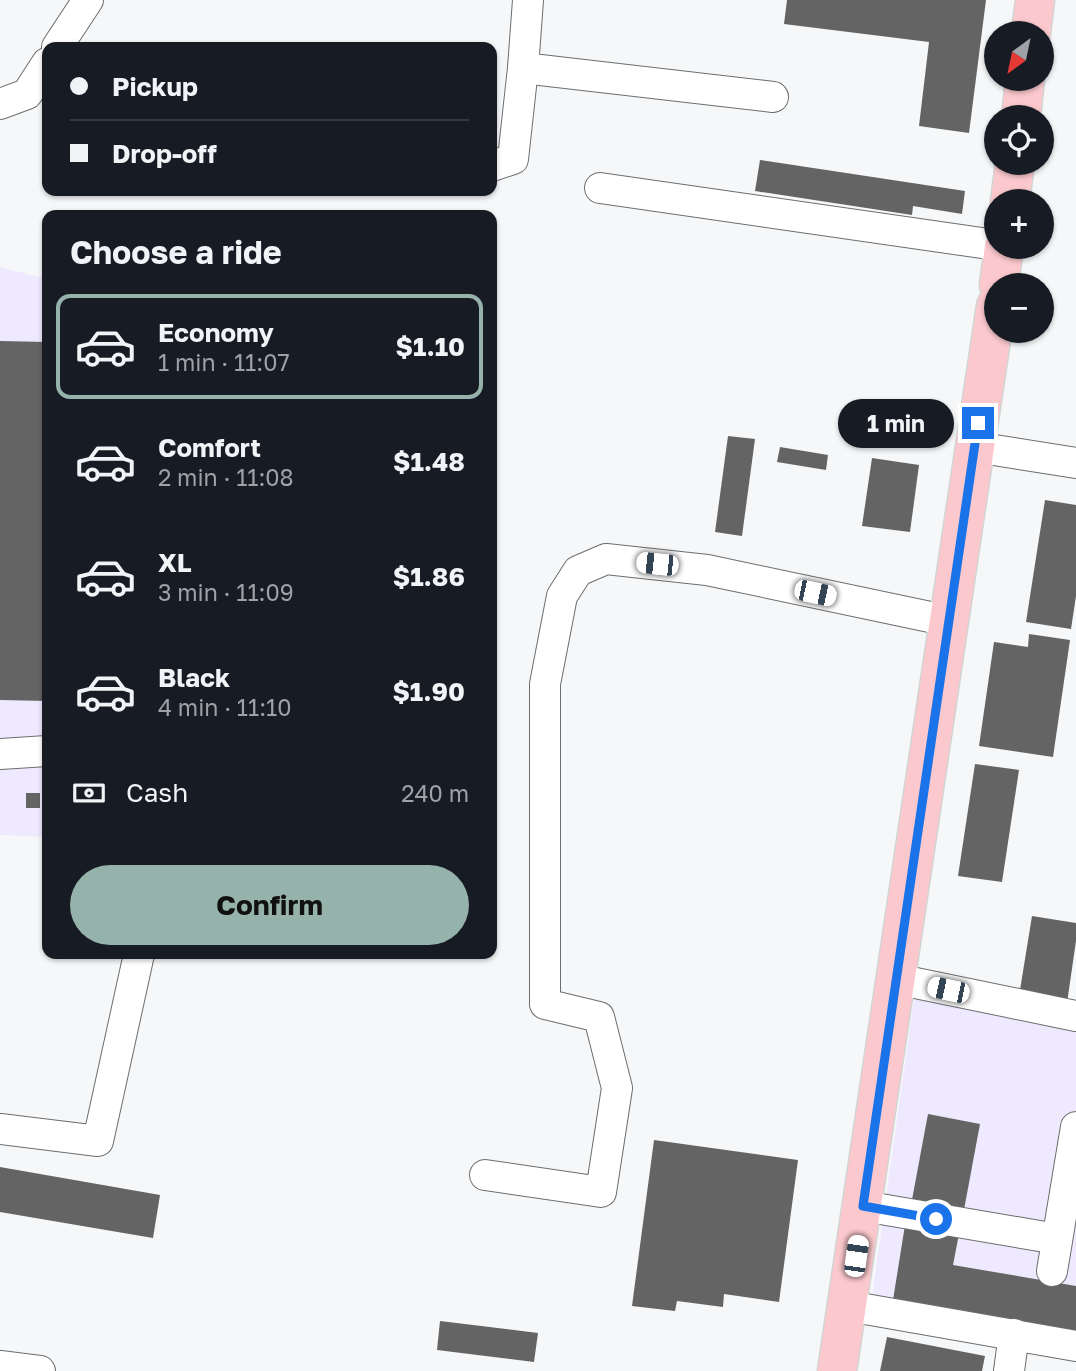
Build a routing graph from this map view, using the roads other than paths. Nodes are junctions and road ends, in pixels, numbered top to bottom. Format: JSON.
{"nodes":[{"id":1,"x":88,"y":0,"type":"edge"},
{"id":2,"x":527,"y":0,"type":"edge"},
{"id":3,"x":1035,"y":0,"type":"edge"},
{"id":4,"x":1032,"y":21,"type":"edge"},
{"id":5,"x":60,"y":42,"type":"edge"},
{"id":6,"x":523,"y":68,"type":"junction"},
{"id":7,"x":42,"y":71,"type":"edge"},
{"id":8,"x":773,"y":97,"type":"dead end"},
{"id":9,"x":0,"y":104,"type":"edge"},
{"id":10,"x":497,"y":164,"type":"edge"},
{"id":11,"x":600,"y":188,"type":"dead end"},
{"id":12,"x":984,"y":243,"type":"edge"},
{"id":13,"x":990,"y":343,"type":"edge"},
{"id":14,"x":975,"y":447,"type":"junction"},
{"id":15,"x":1076,"y":463,"type":"edge"},
{"id":16,"x":949,"y":621,"type":"junction"},
{"id":17,"x":42,"y":751,"type":"edge"},
{"id":18,"x":0,"y":754,"type":"edge"},
{"id":19,"x":138,"y":959,"type":"edge"},
{"id":20,"x":896,"y":979,"type":"junction"},
{"id":21,"x":1076,"y":1016,"type":"edge"},
{"id":22,"x":1076,"y":1127,"type":"edge"},
{"id":23,"x":0,"y":1129,"type":"edge"},
{"id":24,"x":485,"y":1175,"type":"dead end"},
{"id":25,"x":863,"y":1206,"type":"junction"},
{"id":26,"x":1057,"y":1239,"type":"junction"},
{"id":27,"x":1052,"y":1271,"type":"dead end"},
{"id":28,"x":848,"y":1306,"type":"junction"},
{"id":29,"x":1014,"y":1334,"type":"junction"},
{"id":30,"x":1076,"y":1346,"type":"edge"},
{"id":31,"x":0,"y":1366,"type":"edge"},
{"id":32,"x":40,"y":1371,"type":"edge"},
{"id":33,"x":837,"y":1371,"type":"edge"},
{"id":34,"x":1009,"y":1371,"type":"edge"}],
"edges":[{"from":1,"to":5,"type":"street"},
{"from":2,"to":6,"type":"street"},
{"from":3,"to":4,"type":"main road"},
{"from":6,"to":8,"type":"street"},
{"from":6,"to":10,"type":"street"},
{"from":7,"to":9,"type":"street"},
{"from":11,"to":12,"type":"street"},
{"from":13,"to":14,"type":"main road"},
{"from":14,"to":15,"type":"street"},
{"from":14,"to":16,"type":"main road"},
{"from":16,"to":20,"type":"main road"},
{"from":16,"to":24,"type":"street"},
{"from":17,"to":18,"type":"street"},
{"from":19,"to":23,"type":"street"},
{"from":20,"to":21,"type":"street"},
{"from":20,"to":25,"type":"main road"},
{"from":22,"to":26,"type":"street"},
{"from":25,"to":26,"type":"street"},
{"from":25,"to":28,"type":"main road"},
{"from":26,"to":27,"type":"street"},
{"from":28,"to":29,"type":"street"},
{"from":28,"to":33,"type":"main road"},
{"from":29,"to":30,"type":"street"},
{"from":29,"to":34,"type":"street"},
{"from":31,"to":32,"type":"street"}]}
